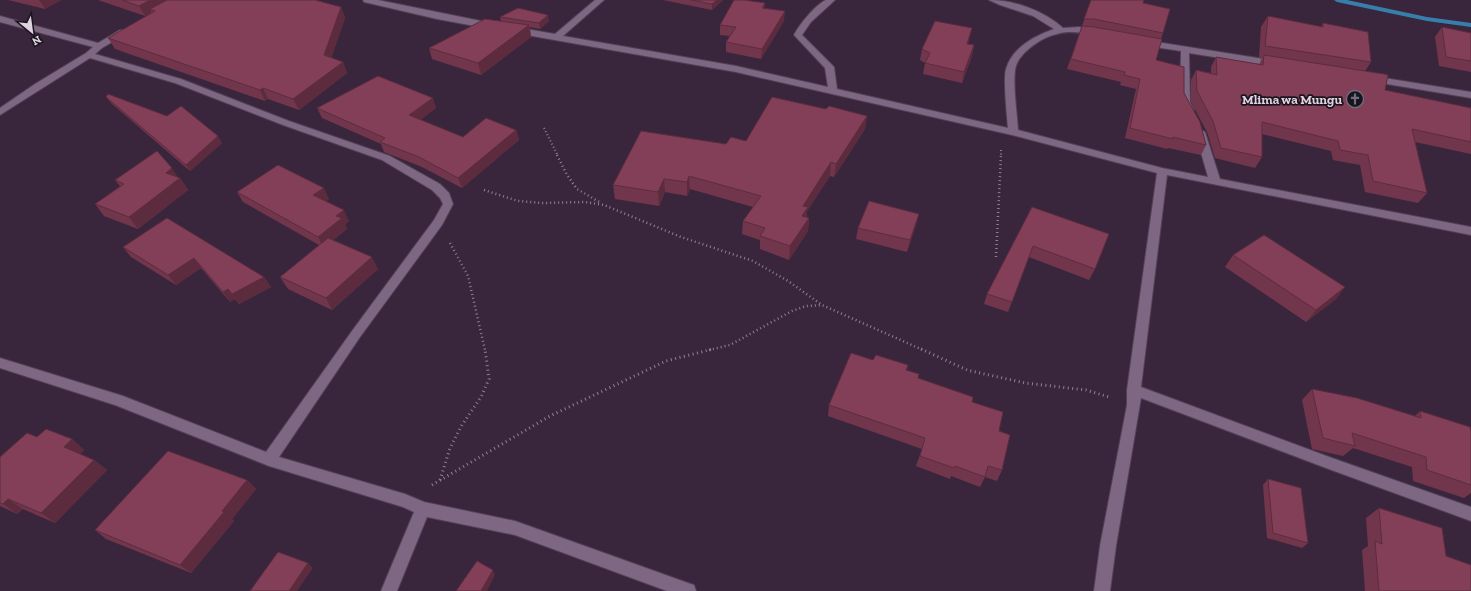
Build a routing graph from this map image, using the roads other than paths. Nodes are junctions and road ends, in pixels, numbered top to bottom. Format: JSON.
{"nodes":[{"id":1,"x":367,"y":0,"type":"edge"},
{"id":2,"x":600,"y":0,"type":"edge"},
{"id":3,"x":831,"y":0,"type":"edge"},
{"id":4,"x":993,"y":0,"type":"edge"},
{"id":5,"x":0,"y":19,"type":"edge"},
{"id":6,"x":133,"y":27,"type":"edge"},
{"id":7,"x":1060,"y":30,"type":"junction"},
{"id":8,"x":1106,"y":35,"type":"edge"},
{"id":9,"x":558,"y":36,"type":"junction"},
{"id":10,"x":1135,"y":41,"type":"edge"},
{"id":11,"x":100,"y":46,"type":"junction"},
{"id":12,"x":1185,"y":50,"type":"junction"},
{"id":13,"x":89,"y":55,"type":"junction"},
{"id":14,"x":1287,"y":66,"type":"edge"},
{"id":15,"x":1366,"y":78,"type":"edge"},
{"id":16,"x":833,"y":91,"type":"junction"},
{"id":17,"x":1471,"y":95,"type":"edge"},
{"id":18,"x":0,"y":112,"type":"edge"},
{"id":19,"x":1013,"y":132,"type":"junction"},
{"id":20,"x":1162,"y":171,"type":"junction"},
{"id":21,"x":1215,"y":181,"type":"junction"},
{"id":22,"x":1471,"y":231,"type":"edge"},
{"id":23,"x":0,"y":363,"type":"edge"},
{"id":24,"x":1134,"y":390,"type":"junction"},
{"id":25,"x":270,"y":460,"type":"junction"},
{"id":26,"x":423,"y":509,"type":"junction"},
{"id":27,"x":1471,"y":514,"type":"edge"},
{"id":28,"x":389,"y":591,"type":"edge"},
{"id":29,"x":688,"y":591,"type":"edge"},
{"id":30,"x":1102,"y":591,"type":"edge"}],
"edges":[{"from":1,"to":9,"type":"street"},
{"from":2,"to":9,"type":"street"},
{"from":3,"to":16,"type":"street"},
{"from":4,"to":7,"type":"street"},
{"from":5,"to":11,"type":"street"},
{"from":6,"to":11,"type":"street"},
{"from":7,"to":8,"type":"street"},
{"from":7,"to":19,"type":"street"},
{"from":9,"to":16,"type":"street"},
{"from":10,"to":12,"type":"street"},
{"from":11,"to":13,"type":"street"},
{"from":12,"to":14,"type":"street"},
{"from":12,"to":21,"type":"street"},
{"from":13,"to":18,"type":"street"},
{"from":13,"to":25,"type":"street"},
{"from":15,"to":17,"type":"street"},
{"from":16,"to":19,"type":"street"},
{"from":19,"to":20,"type":"street"},
{"from":20,"to":21,"type":"street"},
{"from":20,"to":24,"type":"street"},
{"from":21,"to":22,"type":"street"},
{"from":23,"to":25,"type":"street"},
{"from":24,"to":27,"type":"street"},
{"from":24,"to":30,"type":"street"},
{"from":25,"to":26,"type":"street"},
{"from":26,"to":28,"type":"street"},
{"from":26,"to":29,"type":"street"}]}
